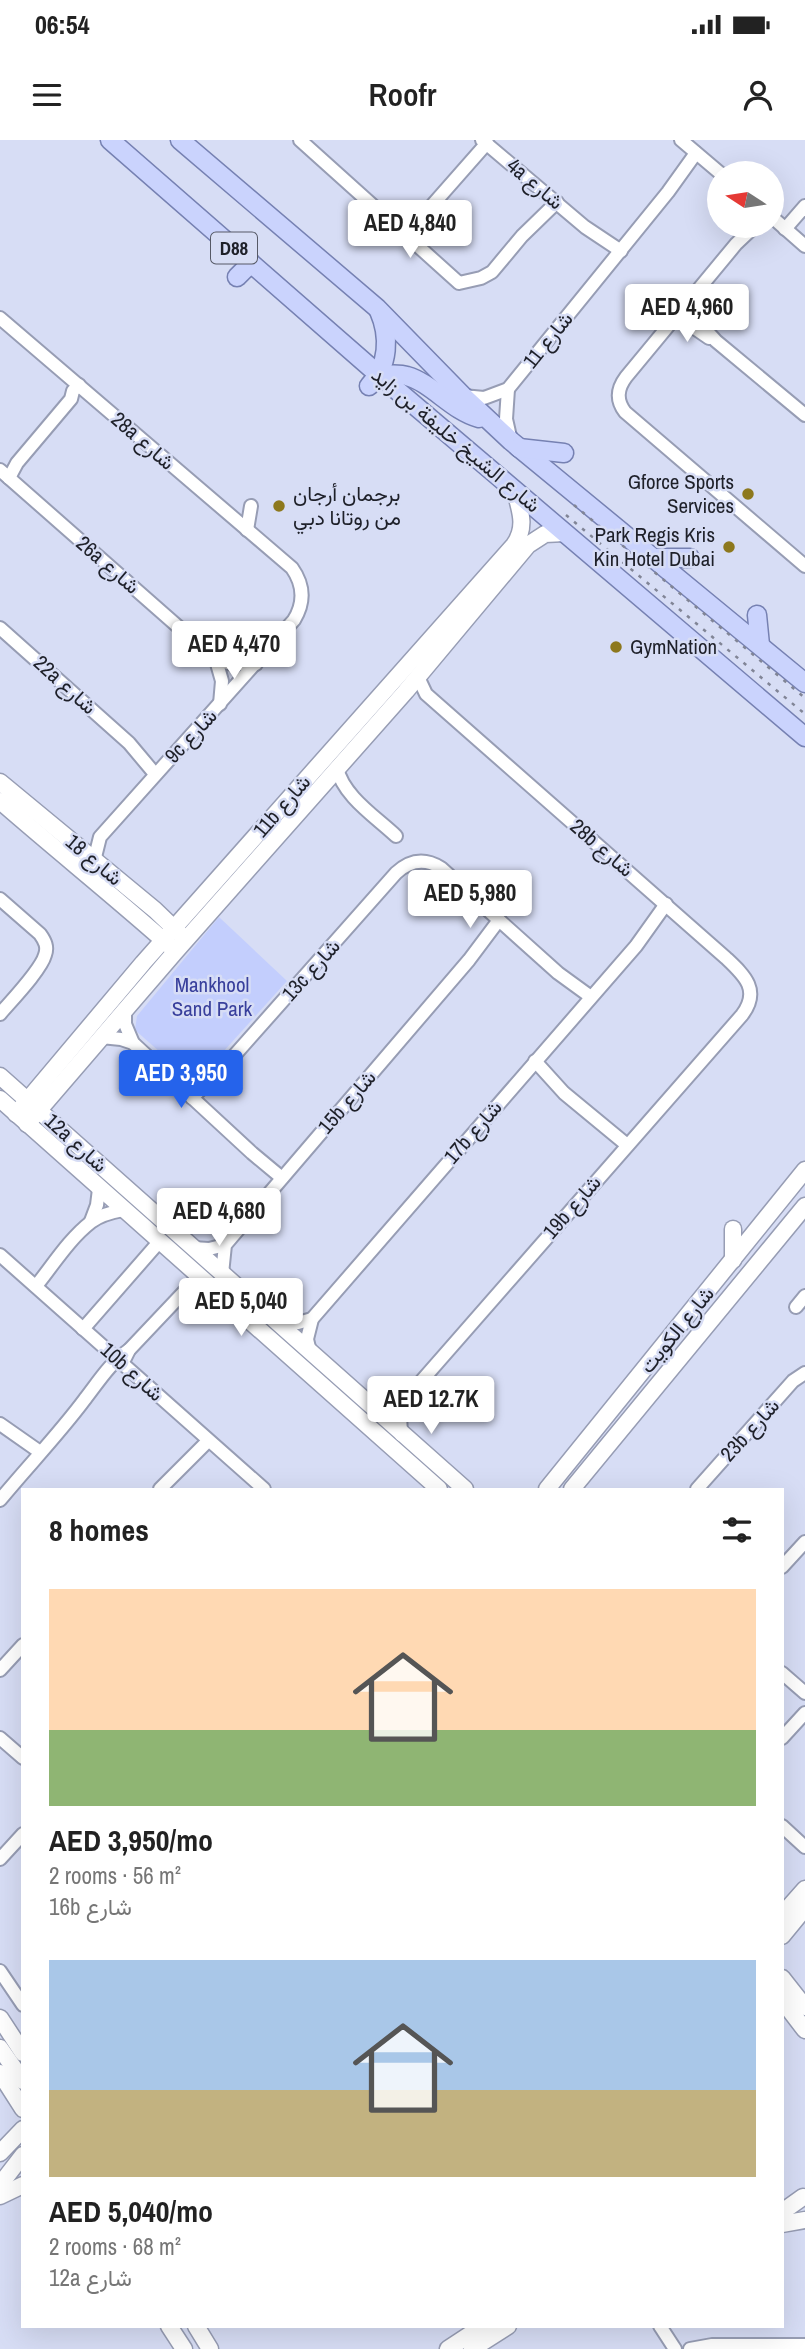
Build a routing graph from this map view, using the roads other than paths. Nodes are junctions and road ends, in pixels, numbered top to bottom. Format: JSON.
{"nodes":[{"id":1,"x":110,"y":140,"type":"edge"},
{"id":2,"x":180,"y":140,"type":"edge"},
{"id":3,"x":300,"y":140,"type":"edge"},
{"id":4,"x":681,"y":140,"type":"edge"},
{"id":5,"x":484,"y":142,"type":"edge"},
{"id":6,"x":700,"y":156,"type":"junction"},
{"id":7,"x":707,"y":162,"type":"edge"},
{"id":8,"x":553,"y":200,"type":"junction"},
{"id":9,"x":805,"y":206,"type":"edge"},
{"id":10,"x":805,"y":217,"type":"edge"},
{"id":11,"x":784,"y":228,"type":"edge"},
{"id":12,"x":789,"y":232,"type":"junction"},
{"id":13,"x":406,"y":235,"type":"junction"},
{"id":14,"x":740,"y":238,"type":"edge"},
{"id":15,"x":742,"y":238,"type":"edge"},
{"id":16,"x":736,"y":244,"type":"junction"},
{"id":17,"x":805,"y":246,"type":"edge"},
{"id":18,"x":618,"y":254,"type":"junction"},
{"id":19,"x":251,"y":263,"type":"junction"},
{"id":20,"x":237,"y":276,"type":"dead end"},
{"id":21,"x":377,"y":308,"type":"junction"},
{"id":22,"x":681,"y":312,"type":"junction"},
{"id":23,"x":0,"y":318,"type":"edge"},
{"id":24,"x":374,"y":381,"type":"junction"},
{"id":25,"x":82,"y":388,"type":"junction"},
{"id":26,"x":508,"y":389,"type":"junction"},
{"id":27,"x":463,"y":396,"type":"junction"},
{"id":28,"x":805,"y":415,"type":"edge"},
{"id":29,"x":486,"y":418,"type":"junction"},
{"id":30,"x":515,"y":444,"type":"junction"},
{"id":31,"x":446,"y":450,"type":"dead end"},
{"id":32,"x":564,"y":453,"type":"dead end"},
{"id":33,"x":489,"y":468,"type":"junction"},
{"id":34,"x":4,"y":473,"type":"edge"},
{"id":35,"x":515,"y":491,"type":"junction"},
{"id":36,"x":251,"y":506,"type":"dead end"},
{"id":37,"x":247,"y":530,"type":"junction"},
{"id":38,"x":565,"y":533,"type":"junction"},
{"id":39,"x":654,"y":558,"type":"junction"},
{"id":40,"x":690,"y":558,"type":"dead end"},
{"id":41,"x":286,"y":563,"type":"joint"},
{"id":42,"x":805,"y":566,"type":"edge"},
{"id":43,"x":615,"y":575,"type":"junction"},
{"id":44,"x":613,"y":595,"type":"dead end"},
{"id":45,"x":757,"y":615,"type":"dead end"},
{"id":46,"x":0,"y":628,"type":"edge"},
{"id":47,"x":760,"y":645,"type":"junction"},
{"id":48,"x":216,"y":660,"type":"junction"},
{"id":49,"x":256,"y":664,"type":"junction"},
{"id":50,"x":418,"y":677,"type":"junction"},
{"id":51,"x":805,"y":683,"type":"edge"},
{"id":52,"x":406,"y":691,"type":"junction"},
{"id":53,"x":426,"y":694,"type":"junction"},
{"id":54,"x":220,"y":704,"type":"junction"},
{"id":55,"x":805,"y":737,"type":"edge"},
{"id":56,"x":337,"y":768,"type":"junction"},
{"id":57,"x":159,"y":770,"type":"junction"},
{"id":58,"x":0,"y":782,"type":"edge"},
{"id":59,"x":320,"y":788,"type":"junction"},
{"id":60,"x":349,"y":792,"type":"junction"},
{"id":61,"x":0,"y":801,"type":"edge"},
{"id":62,"x":396,"y":836,"type":"dead end"},
{"id":63,"x":100,"y":837,"type":"junction"},
{"id":64,"x":71,"y":841,"type":"junction"},
{"id":65,"x":94,"y":861,"type":"junction"},
{"id":66,"x":0,"y":900,"type":"edge"},
{"id":67,"x":669,"y":907,"type":"junction"},
{"id":68,"x":155,"y":910,"type":"junction"},
{"id":69,"x":190,"y":911,"type":"junction"},
{"id":70,"x":138,"y":917,"type":"junction"},
{"id":71,"x":502,"y":923,"type":"junction"},
{"id":72,"x":175,"y":940,"type":"junction"},
{"id":73,"x":143,"y":963,"type":"junction"},
{"id":74,"x":587,"y":1001,"type":"junction"},
{"id":75,"x":125,"y":1010,"type":"junction"},
{"id":76,"x":0,"y":1014,"type":"edge"},
{"id":77,"x":742,"y":1015,"type":"joint"},
{"id":78,"x":102,"y":1037,"type":"junction"},
{"id":79,"x":133,"y":1043,"type":"junction"},
{"id":80,"x":532,"y":1064,"type":"junction"},
{"id":81,"x":4,"y":1080,"type":"edge"},
{"id":82,"x":50,"y":1087,"type":"junction"},
{"id":83,"x":0,"y":1099,"type":"edge"},
{"id":84,"x":195,"y":1100,"type":"junction"},
{"id":85,"x":34,"y":1105,"type":"junction"},
{"id":86,"x":22,"y":1119,"type":"junction"},
{"id":87,"x":55,"y":1124,"type":"junction"},
{"id":88,"x":624,"y":1148,"type":"junction"},
{"id":89,"x":805,"y":1170,"type":"edge"},
{"id":90,"x":280,"y":1181,"type":"junction"},
{"id":91,"x":99,"y":1189,"type":"junction"},
{"id":92,"x":805,"y":1206,"type":"edge"},
{"id":93,"x":123,"y":1210,"type":"junction"},
{"id":94,"x":91,"y":1221,"type":"junction"},
{"id":95,"x":797,"y":1223,"type":"edge"},
{"id":96,"x":733,"y":1229,"type":"dead end"},
{"id":97,"x":159,"y":1242,"type":"junction"},
{"id":98,"x":225,"y":1245,"type":"junction"},
{"id":99,"x":193,"y":1248,"type":"junction"},
{"id":100,"x":0,"y":1255,"type":"edge"},
{"id":101,"x":733,"y":1260,"type":"junction"},
{"id":102,"x":222,"y":1274,"type":"junction"},
{"id":103,"x":199,"y":1276,"type":"junction"},
{"id":104,"x":33,"y":1284,"type":"junction"},
{"id":105,"x":805,"y":1296,"type":"edge"},
{"id":106,"x":796,"y":1307,"type":"dead end"},
{"id":107,"x":312,"y":1319,"type":"junction"},
{"id":108,"x":276,"y":1322,"type":"junction"},
{"id":109,"x":83,"y":1329,"type":"junction"},
{"id":110,"x":310,"y":1352,"type":"junction"},
{"id":111,"x":119,"y":1361,"type":"junction"},
{"id":112,"x":805,"y":1373,"type":"edge"},
{"id":113,"x":404,"y":1401,"type":"junction"},
{"id":114,"x":373,"y":1409,"type":"junction"},
{"id":115,"x":3,"y":1426,"type":"edge"},
{"id":116,"x":401,"y":1435,"type":"junction"},
{"id":117,"x":205,"y":1438,"type":"junction"},
{"id":118,"x":36,"y":1457,"type":"junction"},
{"id":119,"x":163,"y":1486,"type":"edge"},
{"id":120,"x":263,"y":1488,"type":"edge"},
{"id":121,"x":438,"y":1488,"type":"edge"},
{"id":122,"x":464,"y":1488,"type":"edge"},
{"id":123,"x":548,"y":1488,"type":"edge"},
{"id":124,"x":573,"y":1488,"type":"edge"},
{"id":125,"x":698,"y":1488,"type":"edge"},
{"id":126,"x":0,"y":1500,"type":"edge"},
{"id":127,"x":805,"y":1542,"type":"edge"},
{"id":128,"x":784,"y":1565,"type":"edge"},
{"id":129,"x":21,"y":1646,"type":"edge"},
{"id":130,"x":0,"y":1670,"type":"edge"},
{"id":131,"x":784,"y":1675,"type":"edge"},
{"id":132,"x":805,"y":1693,"type":"edge"},
{"id":133,"x":805,"y":1713,"type":"edge"},
{"id":134,"x":784,"y":1736,"type":"edge"},
{"id":135,"x":0,"y":1738,"type":"edge"},
{"id":136,"x":21,"y":1757,"type":"edge"},
{"id":137,"x":784,"y":1828,"type":"edge"},
{"id":138,"x":21,"y":1836,"type":"edge"},
{"id":139,"x":805,"y":1847,"type":"edge"},
{"id":140,"x":0,"y":1859,"type":"edge"},
{"id":141,"x":805,"y":1889,"type":"edge"},
{"id":142,"x":805,"y":1908,"type":"edge"},
{"id":143,"x":784,"y":1913,"type":"edge"},
{"id":144,"x":784,"y":1934,"type":"edge"},
{"id":145,"x":0,"y":1971,"type":"edge"},
{"id":146,"x":784,"y":1981,"type":"edge"},
{"id":147,"x":21,"y":2002,"type":"edge"},
{"id":148,"x":784,"y":2003,"type":"edge"},
{"id":149,"x":805,"y":2007,"type":"edge"},
{"id":150,"x":0,"y":2018,"type":"edge"},
{"id":151,"x":805,"y":2029,"type":"edge"},
{"id":152,"x":15,"y":2048,"type":"edge"},
{"id":153,"x":0,"y":2073,"type":"edge"},
{"id":154,"x":21,"y":2073,"type":"edge"},
{"id":155,"x":21,"y":2106,"type":"edge"},
{"id":156,"x":21,"y":2131,"type":"edge"},
{"id":157,"x":0,"y":2153,"type":"edge"},
{"id":158,"x":21,"y":2158,"type":"edge"},
{"id":159,"x":0,"y":2185,"type":"edge"},
{"id":160,"x":21,"y":2186,"type":"edge"},
{"id":161,"x":804,"y":2195,"type":"edge"},
{"id":162,"x":0,"y":2196,"type":"edge"},
{"id":163,"x":784,"y":2210,"type":"edge"},
{"id":164,"x":805,"y":2214,"type":"edge"},
{"id":165,"x":805,"y":2220,"type":"edge"},
{"id":166,"x":784,"y":2224,"type":"edge"},
{"id":167,"x":170,"y":2328,"type":"edge"},
{"id":168,"x":197,"y":2328,"type":"edge"},
{"id":169,"x":480,"y":2328,"type":"edge"},
{"id":170,"x":505,"y":2328,"type":"edge"},
{"id":171,"x":661,"y":2328,"type":"edge"},
{"id":172,"x":805,"y":2345,"type":"edge"},
{"id":173,"x":184,"y":2349,"type":"edge"},
{"id":174,"x":210,"y":2349,"type":"edge"},
{"id":175,"x":448,"y":2349,"type":"edge"},
{"id":176,"x":472,"y":2349,"type":"edge"},
{"id":177,"x":675,"y":2349,"type":"edge"},
{"id":178,"x":690,"y":2349,"type":"edge"}],
"edges":[{"from":1,"to":19,"type":"main road","name":"شارع الشيخ خليفة بن زايد","number":"D88"},
{"from":2,"to":21,"type":"main road","name":"شارع الشيخ خليفة بن زايد","number":"D88"},
{"from":3,"to":13,"type":"street"},
{"from":4,"to":6,"type":"street"},
{"from":5,"to":8,"type":"street","name":"4a شارع"},
{"from":5,"to":13,"type":"street"},
{"from":6,"to":7,"type":"street"},
{"from":6,"to":18,"type":"street","name":"شارع 11"},
{"from":8,"to":13,"type":"street"},
{"from":8,"to":18,"type":"street","name":"4a شارع"},
{"from":9,"to":12,"type":"street"},
{"from":10,"to":12,"type":"street"},
{"from":11,"to":12,"type":"street"},
{"from":12,"to":17,"type":"street"},
{"from":14,"to":16,"type":"street"},
{"from":15,"to":16,"type":"street"},
{"from":16,"to":22,"type":"street"},
{"from":18,"to":26,"type":"street","name":"شارع 11"},
{"from":19,"to":20,"type":"main road"},
{"from":19,"to":24,"type":"main road","name":"شارع الشيخ خليفة بن زايد","number":"D88"},
{"from":21,"to":24,"type":"main road"},
{"from":21,"to":27,"type":"main road","name":"شارع الشيخ خليفة بن زايد","number":"D88"},
{"from":22,"to":28,"type":"street"},
{"from":22,"to":42,"type":"street"},
{"from":23,"to":25,"type":"street","name":"28a شارع"},
{"from":24,"to":29,"type":"main road"},
{"from":24,"to":33,"type":"main road","name":"شارع الشيخ خليفة بن زايد","number":"D88"},
{"from":25,"to":34,"type":"street"},
{"from":25,"to":37,"type":"street","name":"28a شارع"},
{"from":26,"to":27,"type":"street","name":"شارع 11"},
{"from":26,"to":30,"type":"street","name":"شارع 11"},
{"from":27,"to":29,"type":"main road","name":"شارع الشيخ خليفة بن زايد","number":"D88"},
{"from":29,"to":30,"type":"main road","name":"شارع الشيخ خليفة بن زايد","number":"D88"},
{"from":30,"to":32,"type":"main road"},
{"from":30,"to":39,"type":"main road","name":"شارع الشيخ خليفة بن زايد","number":"D88"},
{"from":31,"to":33,"type":"main road"},
{"from":33,"to":35,"type":"main road","name":"شارع الشيخ خليفة بن زايد","number":"D88"},
{"from":34,"to":48,"type":"street","name":"26a شارع"},
{"from":35,"to":38,"type":"main road","name":"شارع الشيخ خليفة بن زايد","number":"D88"},
{"from":35,"to":69,"type":"street","name":"11b شارع"},
{"from":36,"to":37,"type":"street"},
{"from":37,"to":41,"type":"street","name":"28a شارع"},
{"from":38,"to":43,"type":"main road","name":"شارع الشيخ خليفة بن زايد","number":"D88"},
{"from":38,"to":50,"type":"street","name":"11b شارع"},
{"from":39,"to":40,"type":"main road"},
{"from":39,"to":47,"type":"main road","name":"شارع الشيخ خليفة بن زايد","number":"D88"},
{"from":41,"to":49,"type":"street","name":"9c شارع"},
{"from":43,"to":44,"type":"main road"},
{"from":43,"to":55,"type":"main road","name":"شارع الشيخ خليفة بن زايد","number":"D88"},
{"from":45,"to":47,"type":"main road"},
{"from":46,"to":57,"type":"street","name":"22a شارع"},
{"from":47,"to":51,"type":"main road","name":"شارع الشيخ خليفة بن زايد","number":"D88"},
{"from":48,"to":49,"type":"street"},
{"from":48,"to":54,"type":"street"},
{"from":49,"to":54,"type":"street","name":"9c شارع"},
{"from":50,"to":52,"type":"street","name":"11b شارع"},
{"from":50,"to":53,"type":"street","name":"28b شارع"},
{"from":52,"to":53,"type":"street"},
{"from":52,"to":56,"type":"street","name":"11b شارع"},
{"from":53,"to":67,"type":"street","name":"28b شارع"},
{"from":54,"to":57,"type":"street","name":"9c شارع"},
{"from":56,"to":59,"type":"street","name":"11b شارع"},
{"from":56,"to":60,"type":"street"},
{"from":57,"to":63,"type":"street","name":"9c شارع"},
{"from":58,"to":64,"type":"street","name":"شارع 18"},
{"from":59,"to":60,"type":"street"},
{"from":59,"to":72,"type":"street","name":"11b شارع"},
{"from":60,"to":62,"type":"street"},
{"from":61,"to":70,"type":"street","name":"شارع 18"},
{"from":63,"to":64,"type":"street"},
{"from":63,"to":65,"type":"street","name":"9c شارع"},
{"from":64,"to":65,"type":"street","name":"شارع 18"},
{"from":65,"to":68,"type":"street","name":"شارع 18"},
{"from":66,"to":76,"type":"street"},
{"from":67,"to":74,"type":"street","name":"17b شارع"},
{"from":67,"to":77,"type":"street","name":"28b شارع"},
{"from":68,"to":69,"type":"street"},
{"from":68,"to":72,"type":"street","name":"شارع 18"},
{"from":69,"to":72,"type":"street","name":"11b شارع"},
{"from":70,"to":72,"type":"street","name":"شارع 18"},
{"from":70,"to":73,"type":"street"},
{"from":71,"to":74,"type":"street"},
{"from":71,"to":84,"type":"street","name":"13c شارع"},
{"from":71,"to":90,"type":"street","name":"15b شارع"},
{"from":72,"to":73,"type":"street","name":"11b شارع"},
{"from":72,"to":75,"type":"street","name":"11b شارع"},
{"from":73,"to":82,"type":"street","name":"11b شارع"},
{"from":74,"to":80,"type":"street","name":"17b شارع"},
{"from":75,"to":78,"type":"street","name":"11b شارع"},
{"from":75,"to":79,"type":"street"},
{"from":77,"to":88,"type":"street","name":"19b شارع"},
{"from":78,"to":79,"type":"street"},
{"from":78,"to":82,"type":"street","name":"11b شارع"},
{"from":79,"to":84,"type":"street"},
{"from":80,"to":88,"type":"street"},
{"from":80,"to":107,"type":"street","name":"17b شارع"},
{"from":81,"to":82,"type":"street"},
{"from":81,"to":85,"type":"street","name":"12a شارع"},
{"from":82,"to":85,"type":"street","name":"11b شارع"},
{"from":82,"to":87,"type":"street"},
{"from":83,"to":86,"type":"street","name":"12a شارع"},
{"from":84,"to":90,"type":"street"},
{"from":85,"to":86,"type":"street","name":"11b شارع"},
{"from":85,"to":87,"type":"street","name":"12a شارع"},
{"from":86,"to":91,"type":"street","name":"12a شارع"},
{"from":87,"to":99,"type":"street","name":"12a شارع"},
{"from":88,"to":113,"type":"street","name":"19b شارع"},
{"from":89,"to":101,"type":"street","name":"شارع الكويت"},
{"from":90,"to":98,"type":"street","name":"15b شارع"},
{"from":91,"to":93,"type":"street","name":"12a شارع"},
{"from":91,"to":94,"type":"street"},
{"from":92,"to":95,"type":"street","name":"شارع الكويت"},
{"from":93,"to":94,"type":"street"},
{"from":93,"to":97,"type":"street","name":"12a شارع"},
{"from":94,"to":104,"type":"street"},
{"from":95,"to":124,"type":"street","name":"شارع الكويت"},
{"from":96,"to":101,"type":"street"},
{"from":97,"to":103,"type":"street","name":"12a شارع"},
{"from":97,"to":109,"type":"street"},
{"from":98,"to":99,"type":"street"},
{"from":98,"to":102,"type":"street"},
{"from":99,"to":102,"type":"street","name":"12a شارع"},
{"from":100,"to":104,"type":"street","name":"10b شارع"},
{"from":101,"to":123,"type":"street","name":"شارع الكويت"},
{"from":102,"to":108,"type":"street","name":"12a شارع"},
{"from":103,"to":111,"type":"street"},
{"from":103,"to":121,"type":"street","name":"12a شارع"},
{"from":104,"to":109,"type":"street","name":"10b شارع"},
{"from":105,"to":106,"type":"street"},
{"from":107,"to":108,"type":"street"},
{"from":107,"to":110,"type":"street"},
{"from":108,"to":110,"type":"street","name":"12a شارع"},
{"from":109,"to":111,"type":"street","name":"10b شارع"},
{"from":110,"to":114,"type":"street","name":"12a شارع"},
{"from":111,"to":117,"type":"street","name":"10b شارع"},
{"from":111,"to":118,"type":"street"},
{"from":112,"to":125,"type":"street","name":"23b شارع"},
{"from":113,"to":114,"type":"street"},
{"from":113,"to":116,"type":"street"},
{"from":114,"to":116,"type":"street","name":"12a شارع"},
{"from":115,"to":118,"type":"street"},
{"from":116,"to":122,"type":"street","name":"12a شارع"},
{"from":117,"to":119,"type":"street"},
{"from":117,"to":120,"type":"street","name":"10b شارع"},
{"from":118,"to":126,"type":"street"},
{"from":127,"to":128,"type":"street"},
{"from":129,"to":130,"type":"street"},
{"from":131,"to":132,"type":"street"},
{"from":133,"to":134,"type":"street"},
{"from":135,"to":136,"type":"street"},
{"from":137,"to":139,"type":"street"},
{"from":138,"to":140,"type":"street"},
{"from":141,"to":143,"type":"street"},
{"from":142,"to":144,"type":"street"},
{"from":145,"to":147,"type":"street"},
{"from":146,"to":149,"type":"street"},
{"from":148,"to":151,"type":"street"},
{"from":150,"to":152,"type":"street"},
{"from":152,"to":154,"type":"street"},
{"from":153,"to":155,"type":"street"},
{"from":156,"to":157,"type":"street"},
{"from":158,"to":159,"type":"street"},
{"from":160,"to":162,"type":"street"},
{"from":161,"to":163,"type":"street"},
{"from":161,"to":164,"type":"street"},
{"from":165,"to":166,"type":"street"},
{"from":167,"to":173,"type":"street"},
{"from":168,"to":174,"type":"street"},
{"from":169,"to":175,"type":"street"},
{"from":170,"to":176,"type":"street"},
{"from":171,"to":177,"type":"street"},
{"from":172,"to":178,"type":"street"}]}
